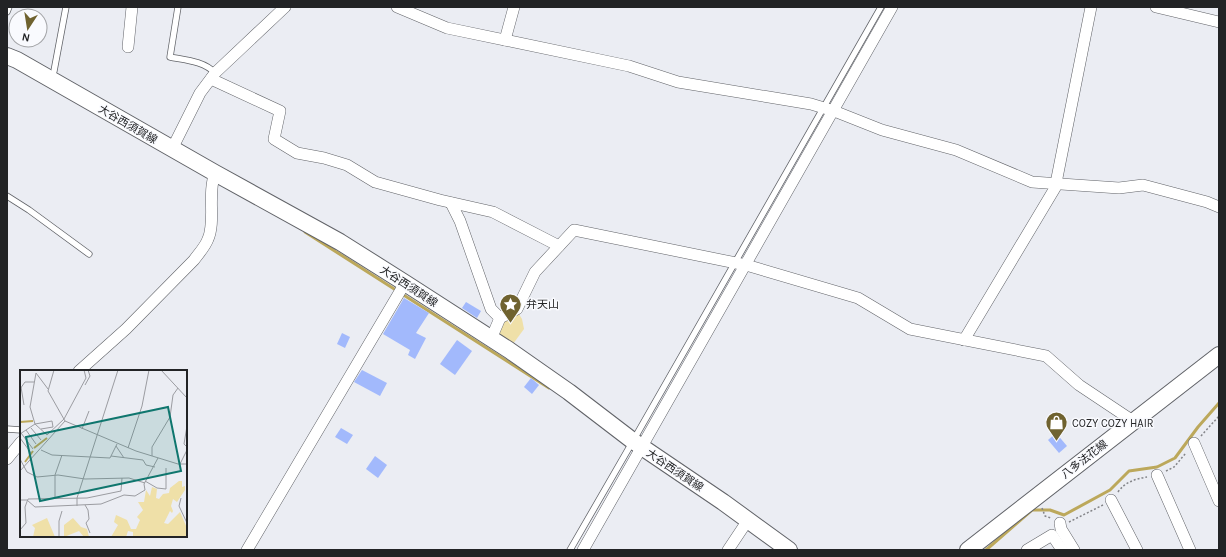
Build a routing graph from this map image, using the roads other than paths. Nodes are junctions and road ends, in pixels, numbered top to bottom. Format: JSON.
{"nodes":[{"id":1,"x":9,"y":7,"type":"edge"},
{"id":2,"x":66,"y":7,"type":"edge"},
{"id":3,"x":132,"y":7,"type":"edge"},
{"id":4,"x":178,"y":7,"type":"edge"},
{"id":5,"x":285,"y":7,"type":"edge"},
{"id":6,"x":397,"y":7,"type":"edge"},
{"id":7,"x":514,"y":7,"type":"edge"},
{"id":8,"x":881,"y":7,"type":"edge"},
{"id":9,"x":892,"y":7,"type":"edge"},
{"id":10,"x":1092,"y":7,"type":"edge"},
{"id":11,"x":1156,"y":7,"type":"edge"},
{"id":12,"x":7,"y":12,"type":"edge"},
{"id":13,"x":1219,"y":22,"type":"edge"},
{"id":14,"x":505,"y":40,"type":"junction"},
{"id":15,"x":128,"y":47,"type":"dead end"},
{"id":16,"x":7,"y":56,"type":"edge"},
{"id":17,"x":213,"y":76,"type":"junction"},
{"id":18,"x":51,"y":79,"type":"junction"},
{"id":19,"x":829,"y":109,"type":"junction"},
{"id":20,"x":172,"y":149,"type":"junction"},
{"id":21,"x":215,"y":173,"type":"junction"},
{"id":22,"x":1057,"y":184,"type":"junction"},
{"id":23,"x":7,"y":196,"type":"edge"},
{"id":24,"x":451,"y":203,"type":"junction"},
{"id":25,"x":1219,"y":207,"type":"edge"},
{"id":26,"x":559,"y":246,"type":"junction"},
{"id":27,"x":90,"y":254,"type":"dead end"},
{"id":28,"x":740,"y":263,"type":"junction"},
{"id":29,"x":405,"y":282,"type":"junction"},
{"id":30,"x":500,"y":318,"type":"junction"},
{"id":31,"x":491,"y":338,"type":"junction"},
{"id":32,"x":964,"y":340,"type":"junction"},
{"id":33,"x":1219,"y":355,"type":"edge"},
{"id":34,"x":80,"y":370,"type":"edge"},
{"id":35,"x":1133,"y":421,"type":"junction"},
{"id":36,"x":7,"y":429,"type":"edge"},
{"id":37,"x":20,"y":430,"type":"edge"},
{"id":38,"x":20,"y":443,"type":"edge"},
{"id":39,"x":1194,"y":444,"type":"road end"},
{"id":40,"x":638,"y":445,"type":"junction"},
{"id":41,"x":7,"y":459,"type":"edge"},
{"id":42,"x":1157,"y":475,"type":"road end"},
{"id":43,"x":1111,"y":500,"type":"road end"},
{"id":44,"x":1219,"y":501,"type":"edge"},
{"id":45,"x":748,"y":520,"type":"junction"},
{"id":46,"x":1060,"y":523,"type":"road end"},
{"id":47,"x":247,"y":550,"type":"edge"},
{"id":48,"x":570,"y":550,"type":"edge"},
{"id":49,"x":583,"y":550,"type":"edge"},
{"id":50,"x":728,"y":550,"type":"edge"},
{"id":51,"x":789,"y":550,"type":"edge"},
{"id":52,"x":968,"y":550,"type":"edge"},
{"id":53,"x":1027,"y":550,"type":"edge"},
{"id":54,"x":1062,"y":550,"type":"edge"},
{"id":55,"x":1074,"y":550,"type":"edge"},
{"id":56,"x":1137,"y":550,"type":"edge"},
{"id":57,"x":1190,"y":550,"type":"edge"}],
"edges":[{"from":1,"to":12,"type":"lane"},
{"from":2,"to":18,"type":"lane"},
{"from":3,"to":15,"type":"street"},
{"from":4,"to":17,"type":"lane"},
{"from":5,"to":17,"type":"street"},
{"from":6,"to":14,"type":"street"},
{"from":7,"to":14,"type":"street"},
{"from":8,"to":19,"type":"lane"},
{"from":9,"to":19,"type":"street"},
{"from":10,"to":22,"type":"street"},
{"from":11,"to":13,"type":"street"},
{"from":14,"to":19,"type":"street"},
{"from":16,"to":18,"type":"main road","name":"大谷西須賀線"},
{"from":17,"to":20,"type":"street"},
{"from":17,"to":24,"type":"street"},
{"from":18,"to":20,"type":"main road","name":"大谷西須賀線"},
{"from":19,"to":22,"type":"street"},
{"from":19,"to":28,"type":"street"},
{"from":20,"to":21,"type":"main road","name":"大谷西須賀線"},
{"from":21,"to":29,"type":"main road","name":"大谷西須賀線"},
{"from":21,"to":34,"type":"street"},
{"from":22,"to":25,"type":"street"},
{"from":22,"to":32,"type":"street"},
{"from":23,"to":27,"type":"lane"},
{"from":24,"to":26,"type":"street"},
{"from":24,"to":30,"type":"street"},
{"from":26,"to":28,"type":"street"},
{"from":26,"to":30,"type":"street"},
{"from":28,"to":32,"type":"street"},
{"from":28,"to":40,"type":"street"},
{"from":29,"to":31,"type":"main road","name":"大谷西須賀線"},
{"from":29,"to":47,"type":"street"},
{"from":30,"to":31,"type":"street"},
{"from":31,"to":40,"type":"main road","name":"大谷西須賀線"},
{"from":32,"to":35,"type":"street"},
{"from":33,"to":35,"type":"main road","name":"八多法花線"},
{"from":35,"to":52,"type":"main road","name":"八多法花線"},
{"from":36,"to":37,"type":"lane"},
{"from":38,"to":41,"type":"street"},
{"from":39,"to":44,"type":"street"},
{"from":40,"to":45,"type":"main road","name":"大谷西須賀線"},
{"from":40,"to":48,"type":"lane"},
{"from":40,"to":49,"type":"street"},
{"from":42,"to":57,"type":"street"},
{"from":43,"to":56,"type":"street"},
{"from":45,"to":50,"type":"street"},
{"from":45,"to":51,"type":"main road","name":"大谷西須賀線"},
{"from":46,"to":55,"type":"street"},
{"from":53,"to":54,"type":"street"}]}
